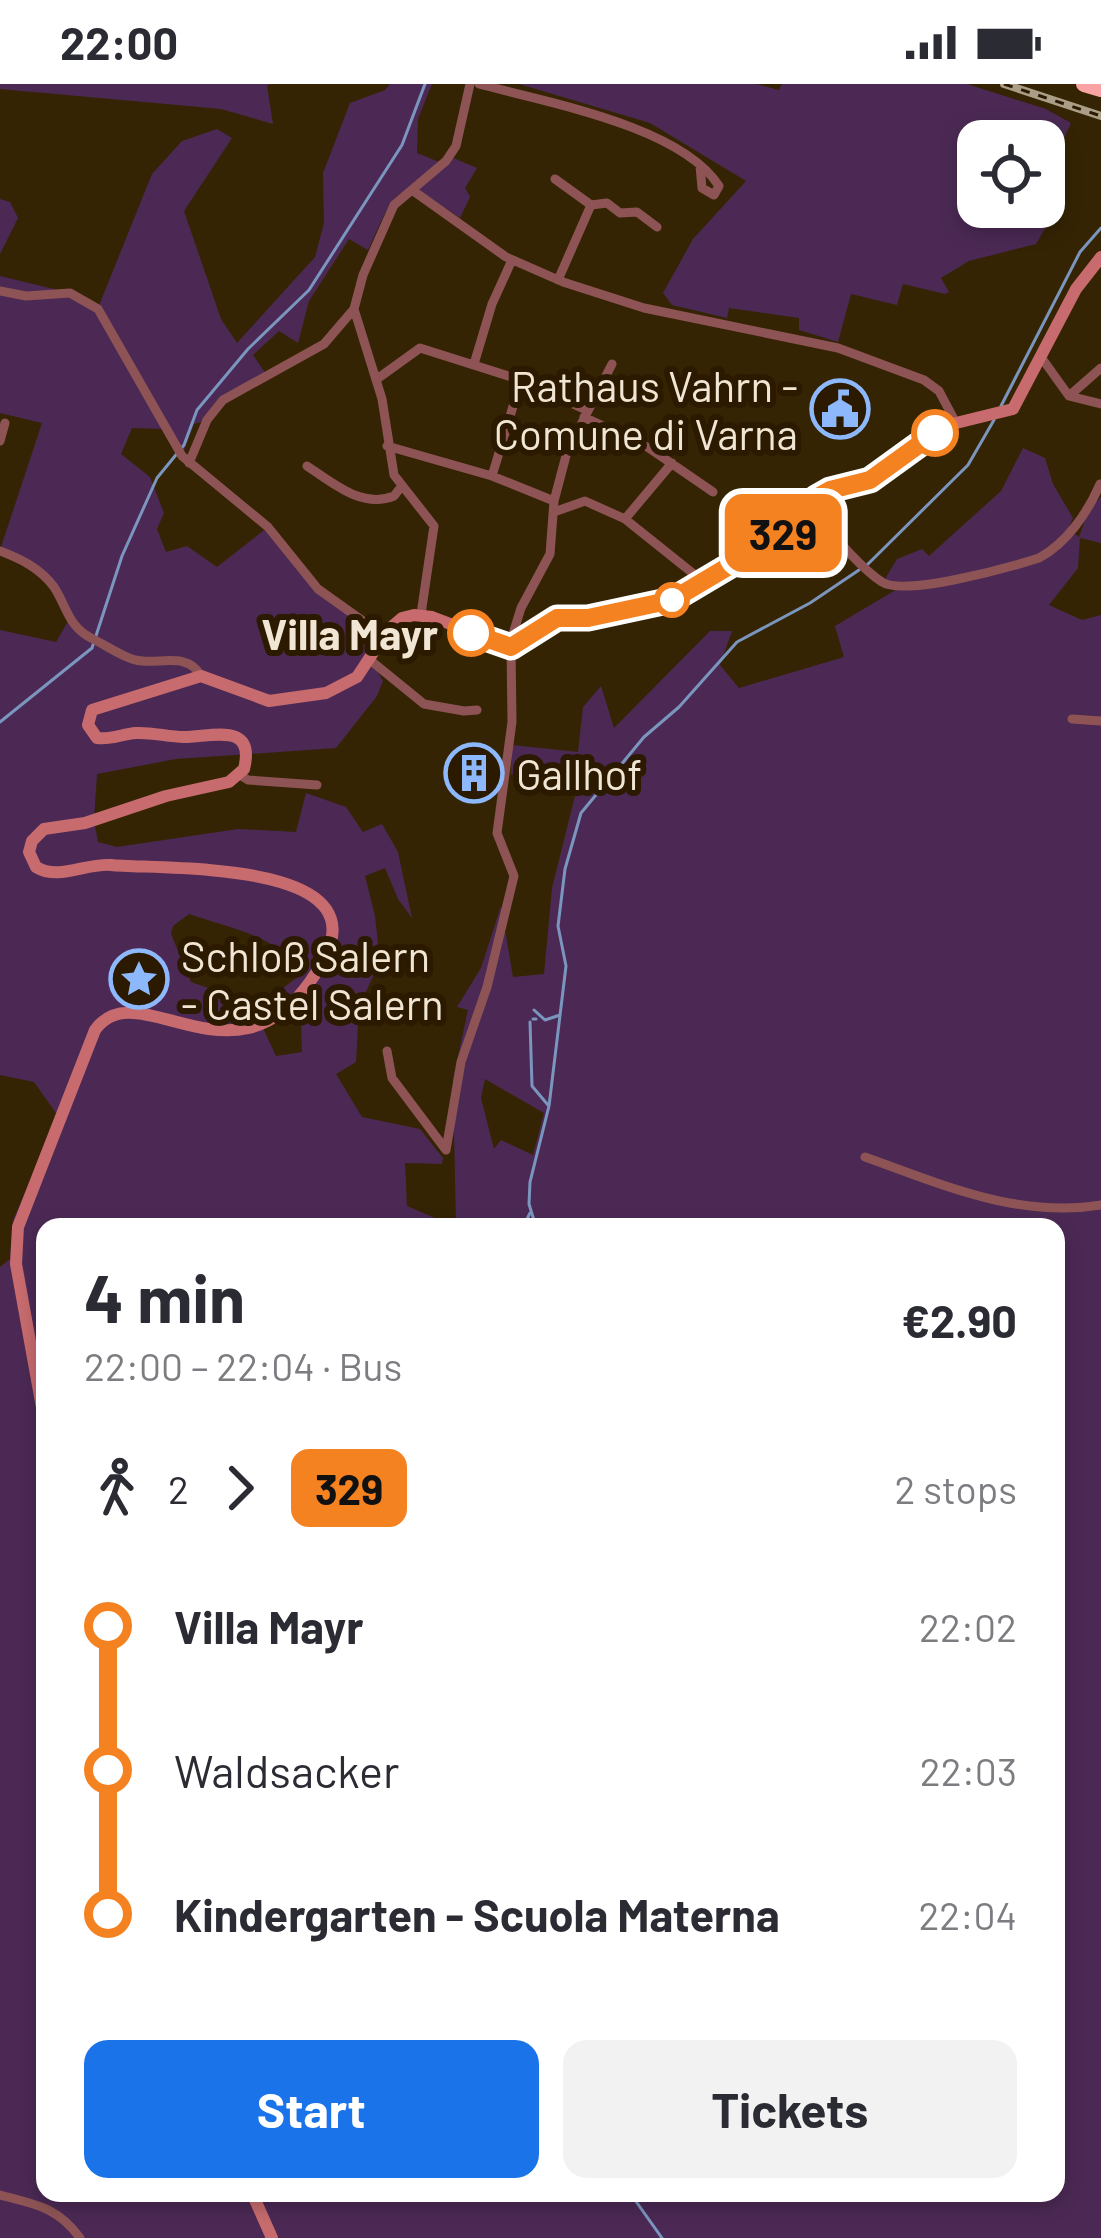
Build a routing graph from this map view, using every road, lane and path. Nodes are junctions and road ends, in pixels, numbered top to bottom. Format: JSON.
{"nodes":[{"id":1,"x":474,"y":84,"type":"edge"},
{"id":2,"x":1084,"y":84,"type":"edge"},
{"id":3,"x":1101,"y":89,"type":"edge"},
{"id":4,"x":700,"y":166,"type":"dead end"},
{"id":5,"x":555,"y":179,"type":"dead end"},
{"id":6,"x":412,"y":190,"type":"junction"},
{"id":7,"x":591,"y":205,"type":"junction"},
{"id":8,"x":657,"y":226,"type":"dead end"},
{"id":9,"x":1101,"y":257,"type":"edge"},
{"id":10,"x":512,"y":260,"type":"junction"},
{"id":11,"x":558,"y":280,"type":"junction"},
{"id":12,"x":0,"y":291,"type":"edge"},
{"id":13,"x":354,"y":308,"type":"junction"},
{"id":14,"x":1041,"y":357,"type":"junction"},
{"id":15,"x":474,"y":364,"type":"junction"},
{"id":16,"x":612,"y":364,"type":"dead end"},
{"id":17,"x":1101,"y":368,"type":"edge"},
{"id":18,"x":377,"y":379,"type":"junction"},
{"id":19,"x":521,"y":380,"type":"junction"},
{"id":20,"x":1069,"y":396,"type":"junction"},
{"id":21,"x":1101,"y":404,"type":"edge"},
{"id":22,"x":585,"y":413,"type":"junction"},
{"id":23,"x":5,"y":423,"type":"dead end"},
{"id":24,"x":956,"y":423,"type":"junction"},
{"id":25,"x":0,"y":441,"type":"edge"},
{"id":26,"x":387,"y":446,"type":"junction"},
{"id":27,"x":182,"y":456,"type":"junction"},
{"id":28,"x":672,"y":463,"type":"junction"},
{"id":29,"x":307,"y":466,"type":"dead end"},
{"id":30,"x":492,"y":476,"type":"junction"},
{"id":31,"x":1100,"y":484,"type":"edge"},
{"id":32,"x":401,"y":487,"type":"junction"},
{"id":33,"x":713,"y":492,"type":"dead end"},
{"id":34,"x":554,"y":506,"type":"junction"},
{"id":35,"x":800,"y":518,"type":"junction"},
{"id":36,"x":625,"y":519,"type":"junction"},
{"id":37,"x":0,"y":551,"type":"edge"},
{"id":38,"x":705,"y":583,"type":"junction"},
{"id":39,"x":422,"y":614,"type":"junction"},
{"id":40,"x":384,"y":635,"type":"junction"},
{"id":41,"x":514,"y":645,"type":"junction"},
{"id":42,"x":370,"y":660,"type":"junction"},
{"id":43,"x":200,"y":676,"type":"junction"},
{"id":44,"x":477,"y":710,"type":"dead end"},
{"id":45,"x":1072,"y":719,"type":"dead end"},
{"id":46,"x":1101,"y":721,"type":"edge"},
{"id":47,"x":240,"y":775,"type":"junction"},
{"id":48,"x":317,"y":785,"type":"dead end"},
{"id":49,"x":387,"y":1051,"type":"dead end"},
{"id":50,"x":865,"y":1157,"type":"dead end"},
{"id":51,"x":1101,"y":1205,"type":"edge"},
{"id":52,"x":36,"y":1379,"type":"edge"},
{"id":53,"x":0,"y":2195,"type":"edge"},
{"id":54,"x":256,"y":2202,"type":"edge"},
{"id":55,"x":80,"y":2238,"type":"edge"},
{"id":56,"x":272,"y":2238,"type":"edge"}],
"edges":[{"from":1,"to":4,"type":"street"},
{"from":1,"to":6,"type":"street"},
{"from":2,"to":3,"type":"highway"},
{"from":5,"to":7,"type":"street"},
{"from":6,"to":10,"type":"street"},
{"from":6,"to":13,"type":"street"},
{"from":7,"to":8,"type":"street"},
{"from":7,"to":11,"type":"street"},
{"from":9,"to":14,"type":"street"},
{"from":10,"to":11,"type":"street"},
{"from":10,"to":15,"type":"street"},
{"from":11,"to":24,"type":"street"},
{"from":12,"to":27,"type":"street"},
{"from":13,"to":18,"type":"street"},
{"from":13,"to":27,"type":"street"},
{"from":14,"to":20,"type":"street"},
{"from":14,"to":24,"type":"street"},
{"from":15,"to":18,"type":"street"},
{"from":15,"to":19,"type":"street"},
{"from":16,"to":22,"type":"street"},
{"from":17,"to":20,"type":"street"},
{"from":18,"to":26,"type":"street"},
{"from":19,"to":22,"type":"street"},
{"from":19,"to":30,"type":"street"},
{"from":20,"to":21,"type":"street"},
{"from":22,"to":28,"type":"street"},
{"from":22,"to":34,"type":"street"},
{"from":23,"to":25,"type":"street"},
{"from":24,"to":35,"type":"street"},
{"from":26,"to":30,"type":"street"},
{"from":26,"to":32,"type":"street"},
{"from":27,"to":40,"type":"street"},
{"from":28,"to":33,"type":"street"},
{"from":28,"to":36,"type":"street"},
{"from":29,"to":32,"type":"street"},
{"from":30,"to":34,"type":"street"},
{"from":31,"to":35,"type":"street"},
{"from":32,"to":39,"type":"street"},
{"from":34,"to":36,"type":"street"},
{"from":34,"to":41,"type":"street"},
{"from":35,"to":38,"type":"street"},
{"from":36,"to":38,"type":"street"},
{"from":37,"to":43,"type":"street"},
{"from":38,"to":41,"type":"street"},
{"from":39,"to":40,"type":"street"},
{"from":39,"to":41,"type":"street"},
{"from":40,"to":42,"type":"street"},
{"from":41,"to":49,"type":"street"},
{"from":42,"to":43,"type":"street"},
{"from":42,"to":44,"type":"street"},
{"from":43,"to":47,"type":"street"},
{"from":45,"to":46,"type":"street"},
{"from":47,"to":48,"type":"street"},
{"from":47,"to":52,"type":"street"},
{"from":50,"to":51,"type":"street"},
{"from":53,"to":55,"type":"street"},
{"from":54,"to":56,"type":"street"}]}
